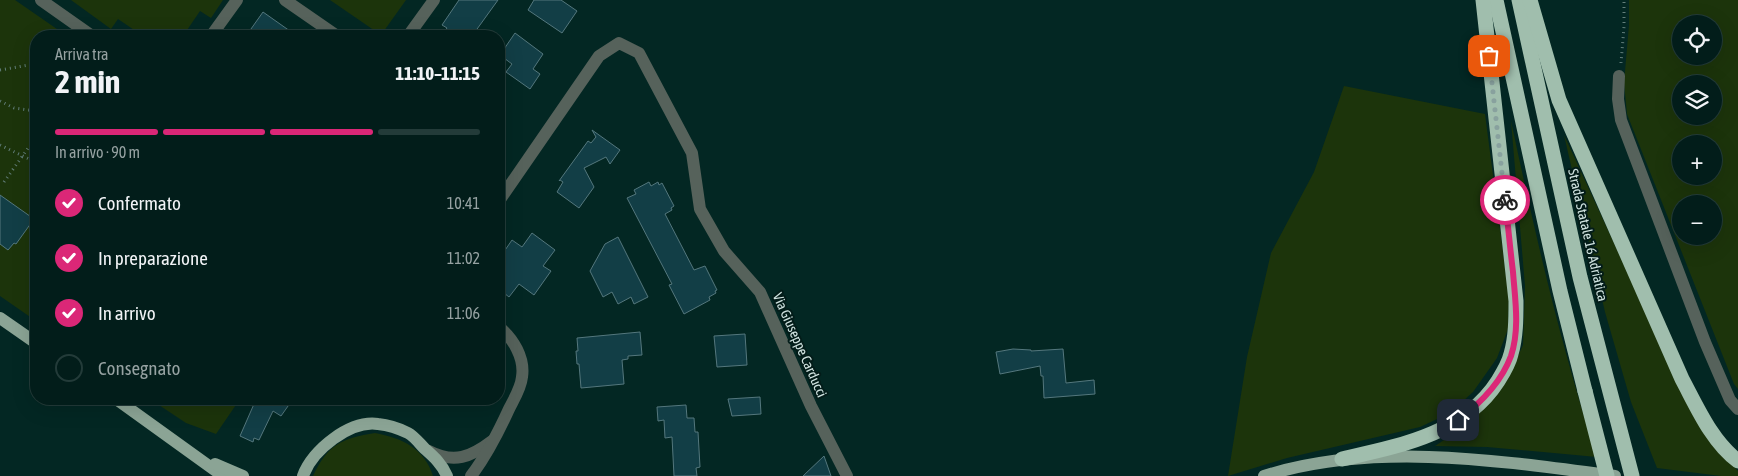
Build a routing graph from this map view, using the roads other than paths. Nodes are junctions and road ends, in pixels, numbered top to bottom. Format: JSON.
{"nodes":[{"id":1,"x":41,"y":0,"type":"edge"},
{"id":2,"x":237,"y":0,"type":"edge"},
{"id":3,"x":285,"y":0,"type":"edge"},
{"id":4,"x":434,"y":0,"type":"edge"},
{"id":5,"x":1483,"y":0,"type":"edge"},
{"id":6,"x":1496,"y":0,"type":"edge"},
{"id":7,"x":1519,"y":0,"type":"edge"},
{"id":8,"x":1530,"y":0,"type":"edge"},
{"id":9,"x":84,"y":30,"type":"edge"},
{"id":10,"x":215,"y":30,"type":"edge"},
{"id":11,"x":328,"y":30,"type":"edge"},
{"id":12,"x":412,"y":30,"type":"edge"},
{"id":13,"x":1620,"y":76,"type":"road end"},
{"id":14,"x":505,"y":192,"type":"edge"},
{"id":15,"x":0,"y":318,"type":"edge"},
{"id":16,"x":505,"y":332,"type":"edge"},
{"id":17,"x":30,"y":339,"type":"edge"},
{"id":18,"x":124,"y":405,"type":"edge"},
{"id":19,"x":1738,"y":410,"type":"edge"},
{"id":20,"x":494,"y":439,"type":"junction"},
{"id":21,"x":426,"y":450,"type":"junction"},
{"id":22,"x":195,"y":456,"type":"junction"},
{"id":23,"x":1342,"y":459,"type":"junction"},
{"id":24,"x":1738,"y":461,"type":"edge"},
{"id":25,"x":304,"y":472,"type":"edge"},
{"id":26,"x":223,"y":476,"type":"edge"},
{"id":27,"x":243,"y":476,"type":"edge"},
{"id":28,"x":292,"y":476,"type":"edge"},
{"id":29,"x":447,"y":476,"type":"edge"},
{"id":30,"x":471,"y":476,"type":"edge"},
{"id":31,"x":847,"y":476,"type":"edge"},
{"id":32,"x":1264,"y":476,"type":"edge"},
{"id":33,"x":1607,"y":476,"type":"edge"},
{"id":34,"x":1615,"y":476,"type":"edge"},
{"id":35,"x":1632,"y":476,"type":"edge"}],
"edges":[{"from":1,"to":9,"type":"street"},
{"from":2,"to":10,"type":"street"},
{"from":3,"to":11,"type":"street"},
{"from":4,"to":12,"type":"street"},
{"from":5,"to":23,"type":"highway"},
{"from":6,"to":33,"type":"highway","bridge":true},
{"from":7,"to":35,"type":"highway","name":"Strada Statale 16 Adriatica"},
{"from":8,"to":24,"type":"highway"},
{"from":13,"to":19,"type":"street"},
{"from":14,"to":31,"type":"street","name":"Via Giuseppe Carducci"},
{"from":15,"to":17,"type":"main road"},
{"from":16,"to":20,"type":"street"},
{"from":18,"to":22,"type":"main road"},
{"from":20,"to":21,"type":"street"},
{"from":20,"to":30,"type":"street"},
{"from":21,"to":25,"type":"main road"},
{"from":21,"to":29,"type":"main road"},
{"from":22,"to":26,"type":"main road"},
{"from":22,"to":27,"type":"main road"},
{"from":23,"to":32,"type":"main road"},
{"from":23,"to":34,"type":"main road"},
{"from":25,"to":28,"type":"main road"}]}
